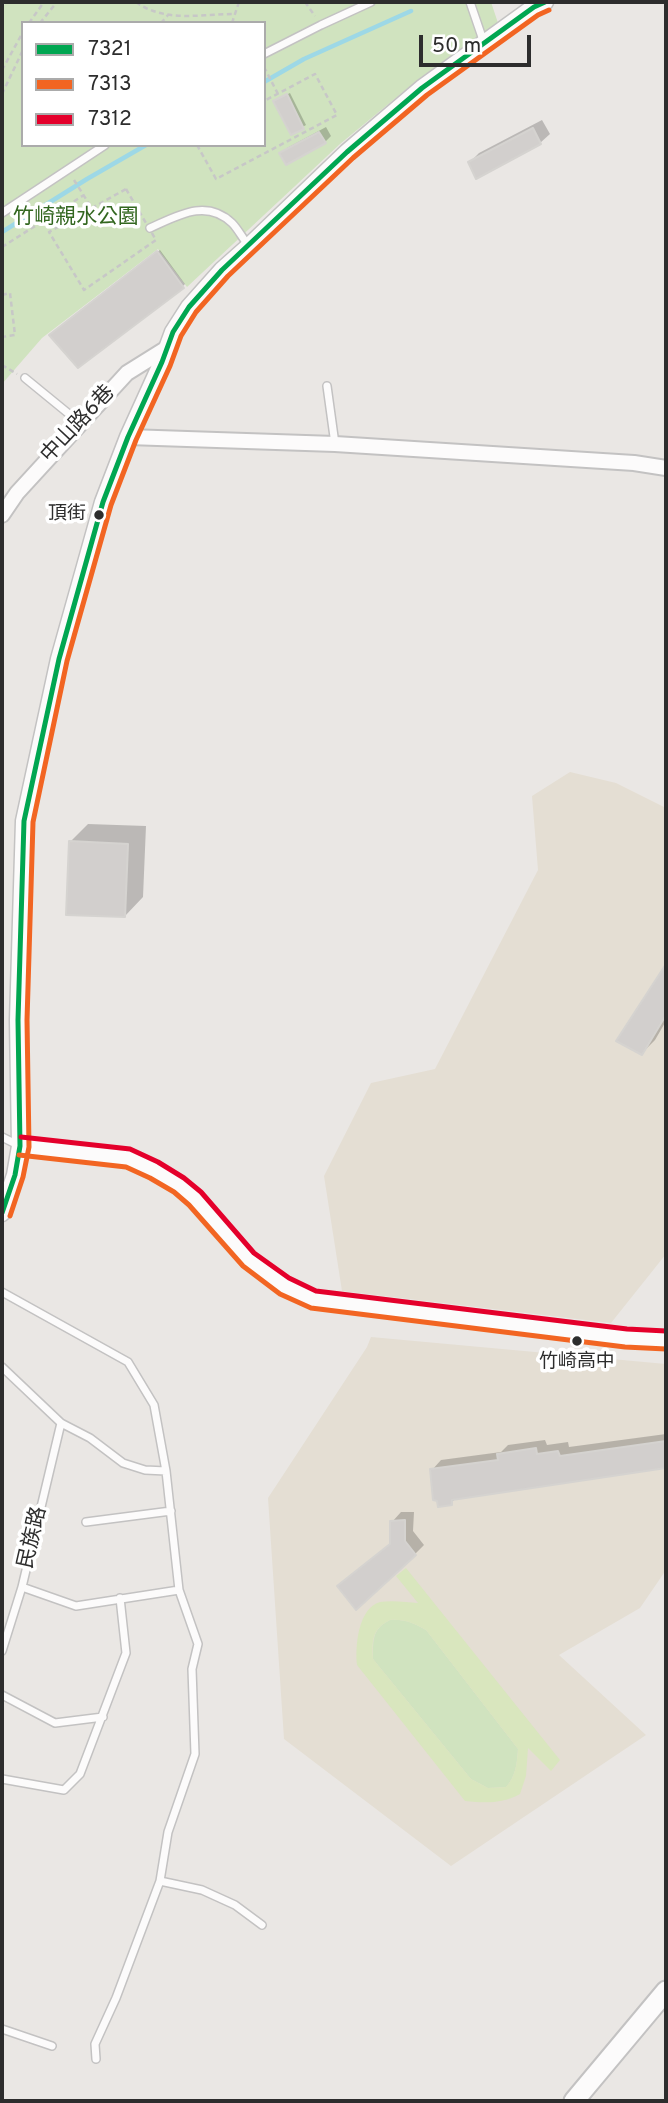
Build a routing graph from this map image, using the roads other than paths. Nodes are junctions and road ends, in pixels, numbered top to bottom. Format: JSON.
{"nodes":[{"id":1,"x":371,"y":2,"type":"edge"},
{"id":2,"x":470,"y":2,"type":"edge"},
{"id":3,"x":545,"y":2,"type":"edge"},
{"id":4,"x":484,"y":43,"type":"junction"},
{"id":5,"x":266,"y":53,"type":"edge"},
{"id":6,"x":102,"y":147,"type":"edge"},
{"id":7,"x":2,"y":213,"type":"edge"},
{"id":8,"x":150,"y":228,"type":"road end"},
{"id":9,"x":249,"y":246,"type":"junction"},
{"id":10,"x":167,"y":348,"type":"junction"},
{"id":11,"x":25,"y":378,"type":"road end"},
{"id":12,"x":327,"y":386,"type":"dead end"},
{"id":13,"x":80,"y":423,"type":"junction"},
{"id":14,"x":128,"y":437,"type":"junction"},
{"id":15,"x":335,"y":444,"type":"junction"},
{"id":16,"x":666,"y":468,"type":"edge"},
{"id":17,"x":2,"y":514,"type":"edge"},
{"id":18,"x":2,"y":1137,"type":"edge"},
{"id":19,"x":20,"y":1146,"type":"junction"},
{"id":20,"x":2,"y":1213,"type":"edge"},
{"id":21,"x":2,"y":1292,"type":"edge"},
{"id":22,"x":666,"y":1340,"type":"edge"},
{"id":23,"x":2,"y":1367,"type":"edge"},
{"id":24,"x":61,"y":1423,"type":"junction"},
{"id":25,"x":166,"y":1471,"type":"junction"},
{"id":26,"x":171,"y":1511,"type":"junction"},
{"id":27,"x":86,"y":1522,"type":"dead end"},
{"id":28,"x":22,"y":1587,"type":"junction"},
{"id":29,"x":179,"y":1590,"type":"junction"},
{"id":30,"x":120,"y":1598,"type":"junction"},
{"id":31,"x":2,"y":1651,"type":"edge"},
{"id":32,"x":2,"y":1695,"type":"edge"},
{"id":33,"x":103,"y":1717,"type":"junction"},
{"id":34,"x":2,"y":1779,"type":"edge"},
{"id":35,"x":160,"y":1881,"type":"junction"},
{"id":36,"x":262,"y":1925,"type":"dead end"},
{"id":37,"x":666,"y":1991,"type":"edge"},
{"id":38,"x":2,"y":2029,"type":"edge"},
{"id":39,"x":52,"y":2046,"type":"dead end"},
{"id":40,"x":96,"y":2059,"type":"dead end"},
{"id":41,"x":574,"y":2101,"type":"edge"}],
"edges":[{"from":1,"to":5,"type":"lane"},
{"from":2,"to":4,"type":"lane"},
{"from":3,"to":4,"type":"street"},
{"from":4,"to":9,"type":"street"},
{"from":6,"to":7,"type":"lane"},
{"from":8,"to":9,"type":"lane"},
{"from":9,"to":10,"type":"street"},
{"from":10,"to":13,"type":"street","name":"中山路6巷"},
{"from":10,"to":14,"type":"street"},
{"from":11,"to":13,"type":"lane"},
{"from":12,"to":15,"type":"lane"},
{"from":13,"to":17,"type":"street","name":"中山路6巷"},
{"from":14,"to":15,"type":"street"},
{"from":14,"to":19,"type":"street"},
{"from":15,"to":16,"type":"street"},
{"from":18,"to":19,"type":"lane"},
{"from":19,"to":20,"type":"street"},
{"from":19,"to":22,"type":"street"},
{"from":21,"to":25,"type":"lane"},
{"from":23,"to":24,"type":"lane"},
{"from":24,"to":25,"type":"lane"},
{"from":24,"to":28,"type":"lane","name":"民族路"},
{"from":25,"to":26,"type":"lane"},
{"from":26,"to":27,"type":"lane"},
{"from":26,"to":29,"type":"lane"},
{"from":28,"to":30,"type":"lane"},
{"from":28,"to":31,"type":"lane","name":"民族路"},
{"from":29,"to":30,"type":"lane"},
{"from":29,"to":35,"type":"lane"},
{"from":30,"to":33,"type":"lane"},
{"from":32,"to":33,"type":"lane"},
{"from":33,"to":34,"type":"lane"},
{"from":35,"to":36,"type":"lane"},
{"from":35,"to":40,"type":"lane"},
{"from":37,"to":41,"type":"main road"},
{"from":38,"to":39,"type":"lane"}]}
